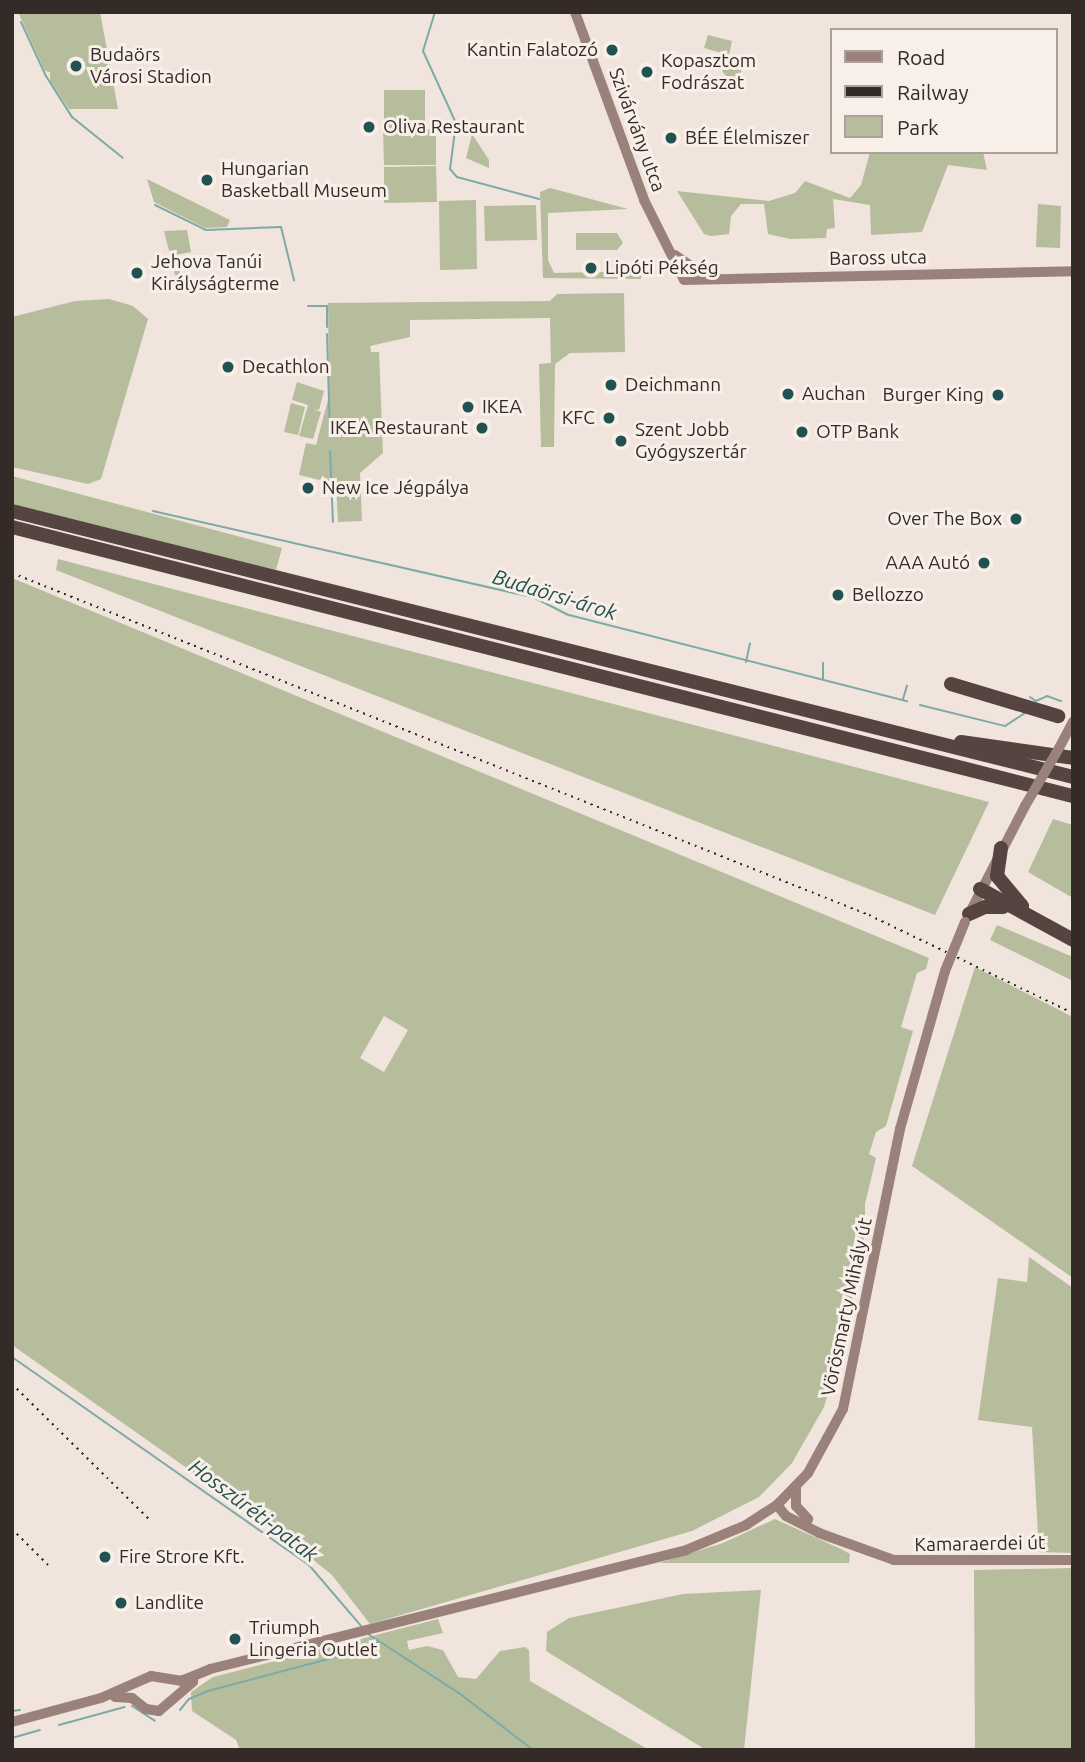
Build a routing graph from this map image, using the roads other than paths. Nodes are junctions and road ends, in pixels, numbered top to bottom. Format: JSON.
{"nodes":[{"id":1,"x":575,"y":12,"type":"edge"},
{"id":2,"x":675,"y":256,"type":"junction"},
{"id":3,"x":1073,"y":271,"type":"edge"},
{"id":4,"x":709,"y":277,"type":"junction"},
{"id":5,"x":684,"y":280,"type":"joint"},
{"id":6,"x":12,"y":511,"type":"edge"},
{"id":7,"x":12,"y":527,"type":"edge"},
{"id":8,"x":951,"y":684,"type":"dead end"},
{"id":9,"x":1058,"y":716,"type":"dead end"},
{"id":10,"x":1073,"y":722,"type":"edge"},
{"id":11,"x":890,"y":733,"type":"junction"},
{"id":12,"x":1073,"y":758,"type":"edge"},
{"id":13,"x":1073,"y":777,"type":"edge"},
{"id":14,"x":1024,"y":784,"type":"junction"},
{"id":15,"x":1073,"y":796,"type":"edge"},
{"id":16,"x":1073,"y":806,"type":"edge"},
{"id":17,"x":1002,"y":848,"type":"junction"},
{"id":18,"x":980,"y":889,"type":"junction"},
{"id":19,"x":1016,"y":907,"type":"junction"},
{"id":20,"x":967,"y":918,"type":"junction"},
{"id":21,"x":1073,"y":930,"type":"edge"},
{"id":22,"x":1073,"y":940,"type":"edge"},
{"id":23,"x":796,"y":1489,"type":"junction"},
{"id":24,"x":777,"y":1505,"type":"junction"},
{"id":25,"x":808,"y":1519,"type":"junction"},
{"id":26,"x":848,"y":1545,"type":"junction"},
{"id":27,"x":1073,"y":1560,"type":"edge"},
{"id":28,"x":218,"y":1669,"type":"junction"},
{"id":29,"x":169,"y":1682,"type":"junction"},
{"id":30,"x":140,"y":1684,"type":"junction"},
{"id":31,"x":173,"y":1697,"type":"junction"},
{"id":32,"x":101,"y":1698,"type":"junction"},
{"id":33,"x":139,"y":1700,"type":"junction"},
{"id":34,"x":12,"y":1722,"type":"edge"}],
"edges":[{"from":1,"to":2,"type":"street","name":"Szivárvány utca"},
{"from":2,"to":4,"type":"street","name":"Szivárvány utca"},
{"from":2,"to":5,"type":"street","name":"Szivárvány utca"},
{"from":3,"to":4,"type":"street","name":"Baross utca"},
{"from":4,"to":5,"type":"street","name":"Baross utca"},
{"from":6,"to":11,"type":"highway"},
{"from":7,"to":14,"type":"highway"},
{"from":8,"to":9,"type":"highway"},
{"from":10,"to":17,"type":"street","name":"Vörösmarty Mihály út","bridge":true},
{"from":11,"to":12,"type":"highway"},
{"from":11,"to":13,"type":"highway"},
{"from":14,"to":15,"type":"highway"},
{"from":14,"to":16,"type":"highway"},
{"from":17,"to":18,"type":"street","name":"Vörösmarty Mihály út"},
{"from":17,"to":19,"type":"highway"},
{"from":18,"to":19,"type":"highway"},
{"from":18,"to":20,"type":"street","name":"Vörösmarty Mihály út"},
{"from":19,"to":20,"type":"highway"},
{"from":19,"to":21,"type":"highway"},
{"from":19,"to":22,"type":"highway"},
{"from":20,"to":23,"type":"street","name":"Vörösmarty Mihály út","bridge":true},
{"from":23,"to":24,"type":"street","name":"Vörösmarty Mihály út"},
{"from":23,"to":25,"type":"street"},
{"from":24,"to":25,"type":"street","name":"Kamaraerdei út"},
{"from":24,"to":26,"type":"street","name":"Kamaraerdei út"},
{"from":24,"to":28,"type":"street","name":"Vörösmarty Mihály út"},
{"from":25,"to":26,"type":"street","name":"Kamaraerdei út"},
{"from":26,"to":27,"type":"street","name":"Kamaraerdei út"},
{"from":28,"to":29,"type":"street","name":"Vörösmarty Mihály út"},
{"from":28,"to":31,"type":"street"},
{"from":29,"to":30,"type":"street"},
{"from":29,"to":31,"type":"street"},
{"from":30,"to":32,"type":"street"},
{"from":30,"to":33,"type":"street"},
{"from":31,"to":33,"type":"street"},
{"from":32,"to":33,"type":"street"},
{"from":32,"to":34,"type":"street"}]}
